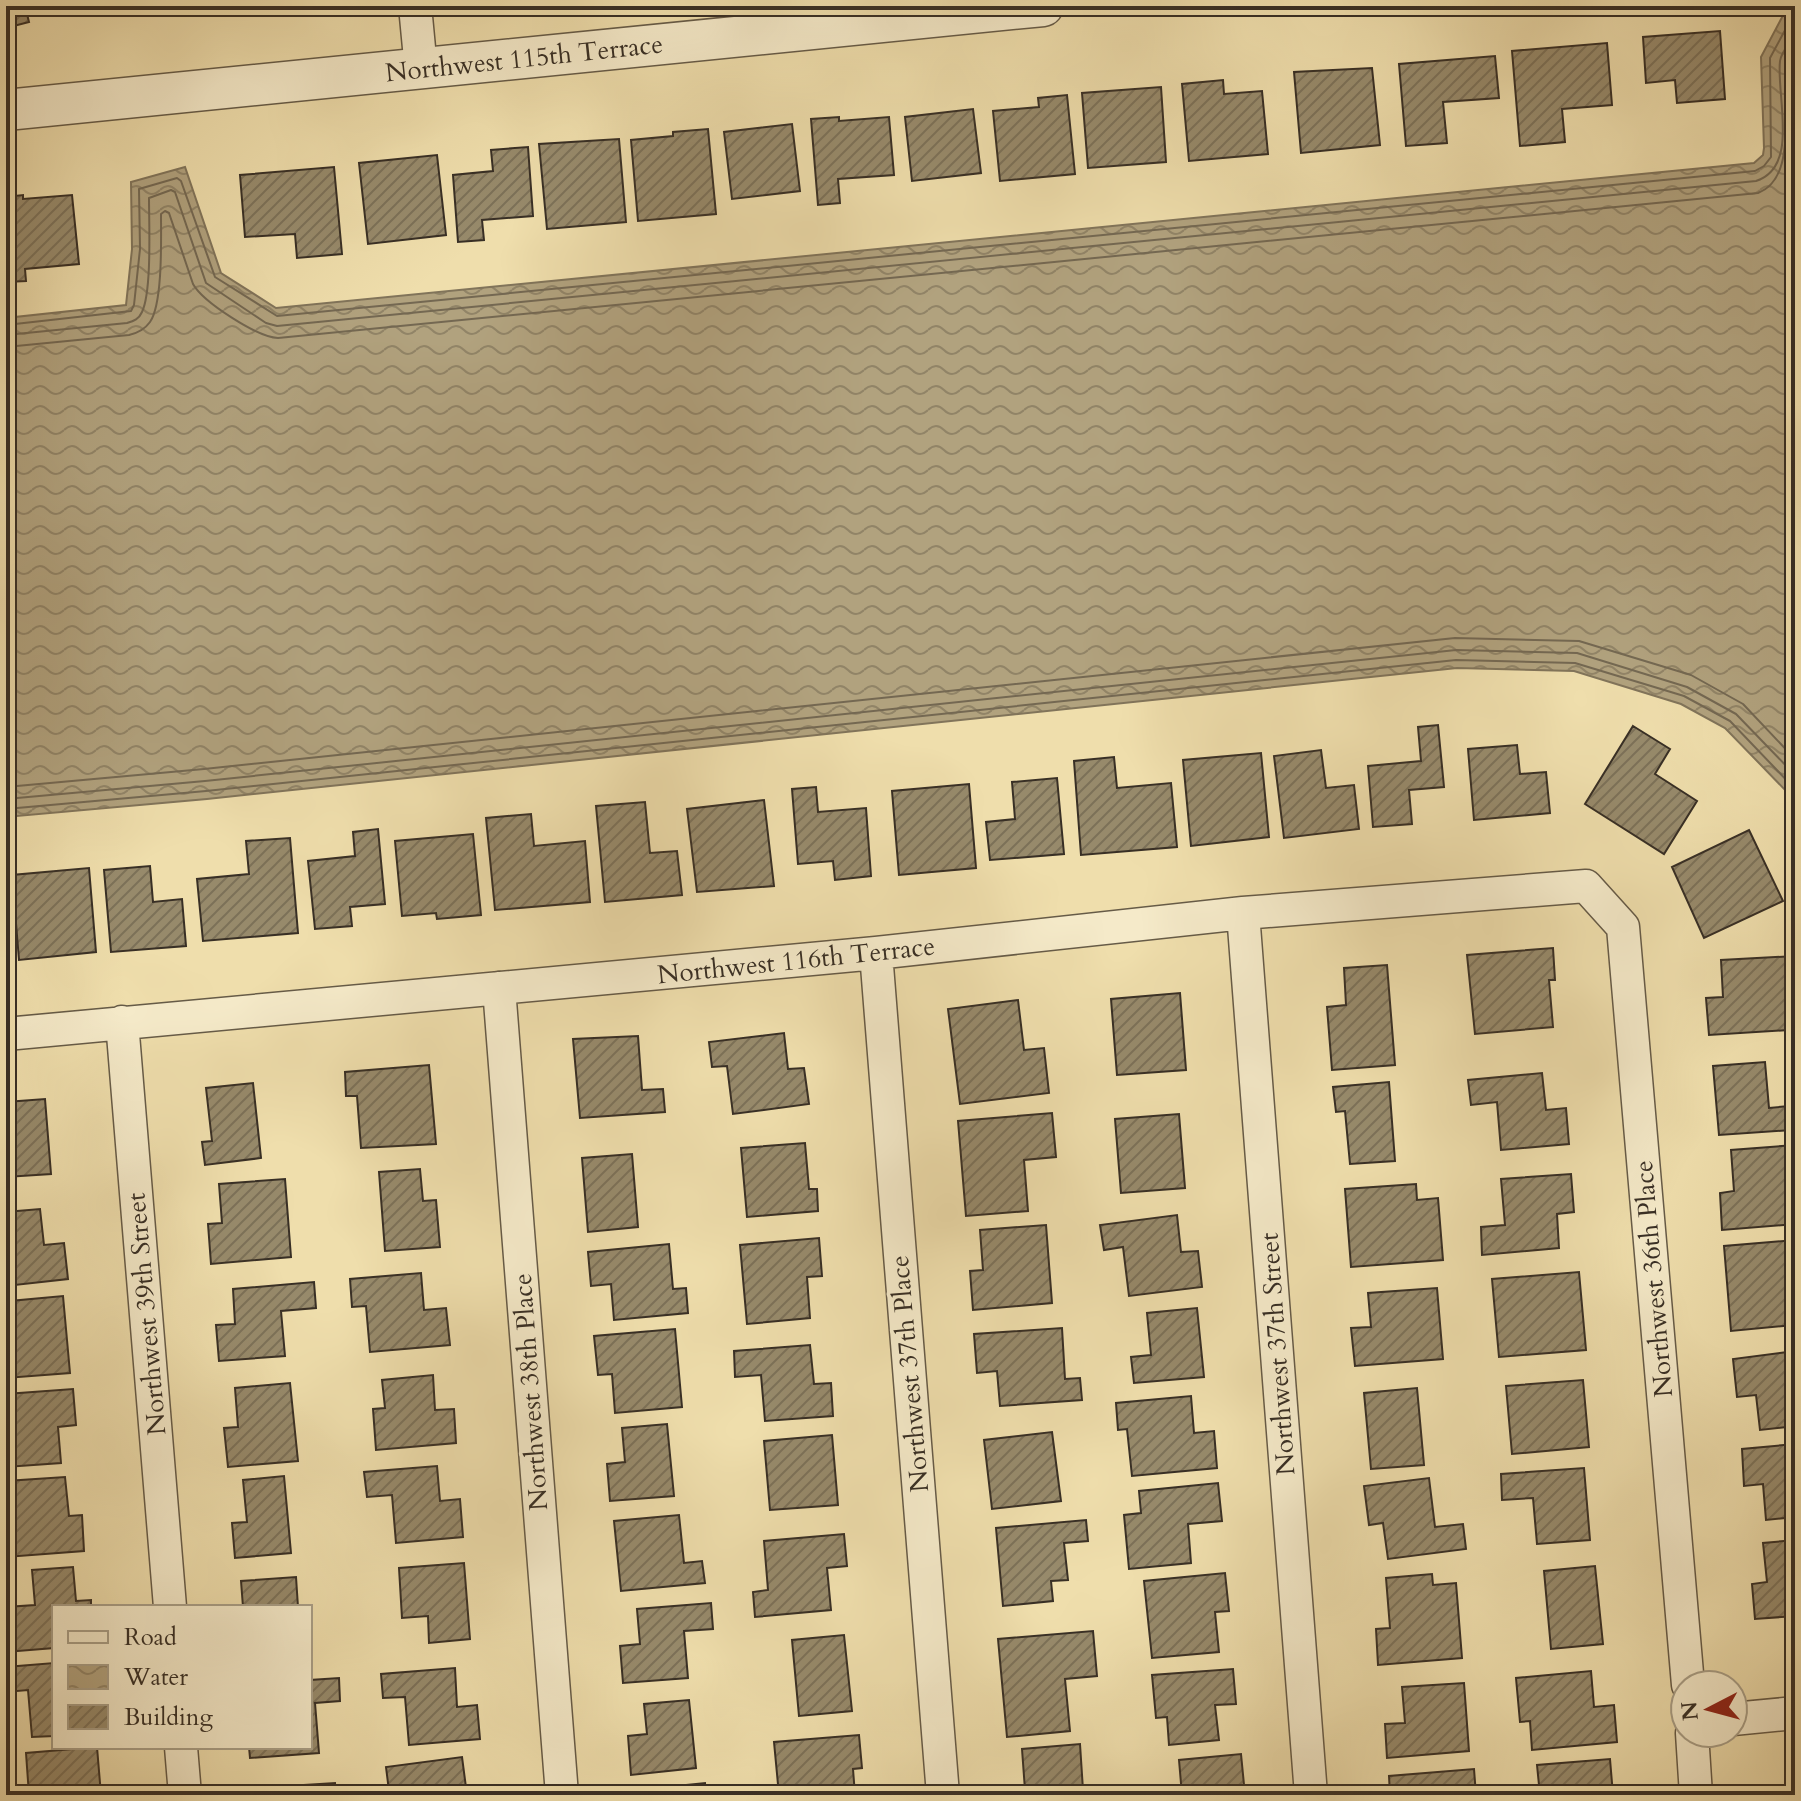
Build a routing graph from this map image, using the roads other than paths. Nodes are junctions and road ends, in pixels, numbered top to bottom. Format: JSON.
{"nodes":[{"id":1,"x":415,"y":6,"type":"edge"},
{"id":2,"x":1043,"y":6,"type":"edge"},
{"id":3,"x":794,"y":18,"type":"edge"},
{"id":4,"x":421,"y":69,"type":"junction"},
{"id":5,"x":6,"y":110,"type":"edge"},
{"id":6,"x":1586,"y":886,"type":"joint"},
{"id":7,"x":1243,"y":913,"type":"junction"},
{"id":8,"x":876,"y":953,"type":"junction"},
{"id":9,"x":499,"y":988,"type":"junction"},
{"id":10,"x":122,"y":1022,"type":"junction"},
{"id":11,"x":6,"y":1034,"type":"edge"},
{"id":12,"x":170,"y":1605,"type":"edge"},
{"id":13,"x":1687,"y":1669,"type":"edge"},
{"id":14,"x":1795,"y":1713,"type":"edge"},
{"id":15,"x":1749,"y":1717,"type":"edge"},
{"id":16,"x":181,"y":1749,"type":"edge"},
{"id":17,"x":1693,"y":1749,"type":"edge"},
{"id":18,"x":185,"y":1795,"type":"edge"},
{"id":19,"x":562,"y":1795,"type":"edge"},
{"id":20,"x":943,"y":1795,"type":"edge"},
{"id":21,"x":1311,"y":1795,"type":"edge"},
{"id":22,"x":1696,"y":1795,"type":"edge"}],
"edges":[{"from":1,"to":4,"type":"street"},
{"from":2,"to":3,"type":"street","name":"Northwest 115th Terrace"},
{"from":3,"to":4,"type":"street","name":"Northwest 115th Terrace"},
{"from":4,"to":5,"type":"street","name":"Northwest 115th Terrace"},
{"from":6,"to":7,"type":"street","name":"Northwest 116th Terrace"},
{"from":6,"to":13,"type":"street","name":"Northwest 36th Place"},
{"from":7,"to":8,"type":"street","name":"Northwest 116th Terrace"},
{"from":7,"to":21,"type":"street","name":"Northwest 37th Street"},
{"from":8,"to":9,"type":"street","name":"Northwest 116th Terrace"},
{"from":8,"to":20,"type":"street","name":"Northwest 37th Place"},
{"from":9,"to":10,"type":"street","name":"Northwest 116th Terrace"},
{"from":9,"to":19,"type":"street","name":"Northwest 38th Place"},
{"from":10,"to":11,"type":"street","name":"Northwest 116th Terrace"},
{"from":10,"to":12,"type":"street","name":"Northwest 39th Street"},
{"from":14,"to":15,"type":"street"},
{"from":16,"to":18,"type":"street"},
{"from":17,"to":22,"type":"street"}]}
